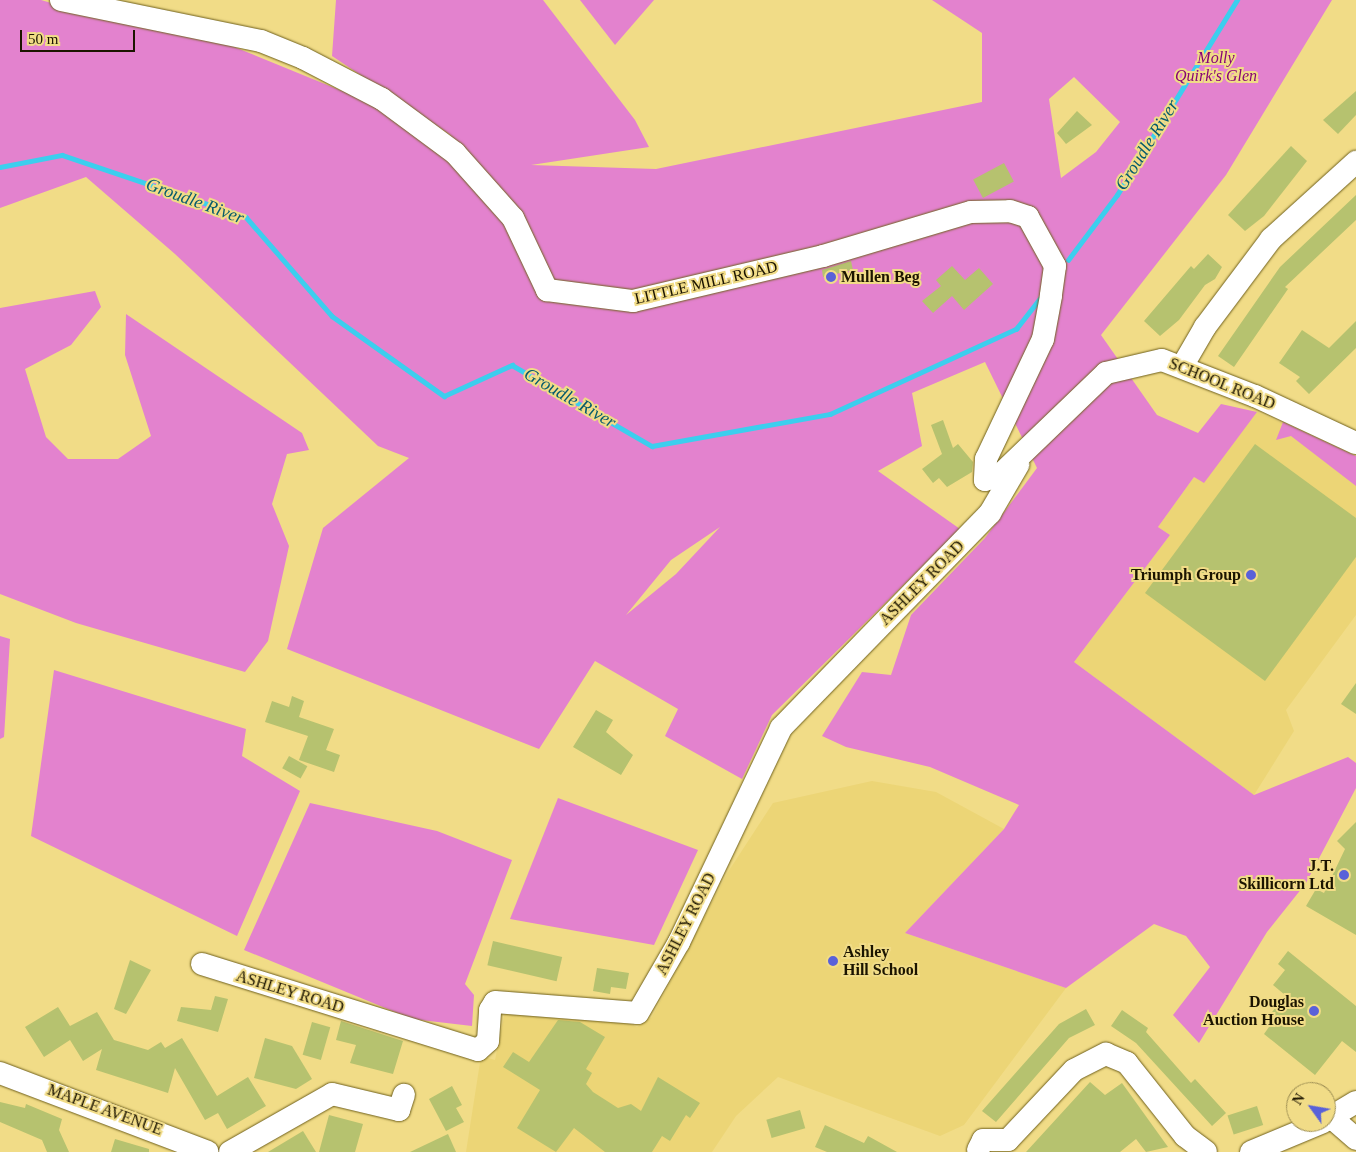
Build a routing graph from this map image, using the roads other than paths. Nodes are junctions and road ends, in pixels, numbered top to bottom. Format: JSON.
{"nodes":[{"id":1,"x":61,"y":0,"type":"edge"},
{"id":2,"x":1356,"y":162,"type":"edge"},
{"id":3,"x":1183,"y":365,"type":"junction"},
{"id":4,"x":1356,"y":443,"type":"edge"},
{"id":5,"x":1025,"y":453,"type":"junction"},
{"id":6,"x":202,"y":964,"type":"dead end"},
{"id":7,"x":0,"y":1073,"type":"edge"},
{"id":8,"x":1356,"y":1102,"type":"edge"},
{"id":9,"x":399,"y":1110,"type":"dead end"},
{"id":10,"x":1336,"y":1114,"type":"edge"},
{"id":11,"x":1336,"y":1127,"type":"edge"},
{"id":12,"x":1299,"y":1132,"type":"edge"},
{"id":13,"x":978,"y":1139,"type":"dead end"},
{"id":14,"x":1356,"y":1139,"type":"edge"},
{"id":15,"x":1200,"y":1151,"type":"edge"},
{"id":16,"x":208,"y":1152,"type":"edge"},
{"id":17,"x":230,"y":1152,"type":"edge"},
{"id":18,"x":1251,"y":1152,"type":"edge"}],
"edges":[{"from":1,"to":5,"type":"street","name":"LITTLE MILL ROAD"},
{"from":2,"to":3,"type":"street"},
{"from":3,"to":4,"type":"street","name":"SCHOOL ROAD"},
{"from":3,"to":5,"type":"street","name":"SCHOOL ROAD"},
{"from":5,"to":6,"type":"street","name":"ASHLEY ROAD"},
{"from":7,"to":16,"type":"street","name":"MAPLE AVENUE"},
{"from":8,"to":10,"type":"street"},
{"from":9,"to":17,"type":"street"},
{"from":11,"to":14,"type":"street"},
{"from":12,"to":18,"type":"street"},
{"from":13,"to":15,"type":"street"}]}
